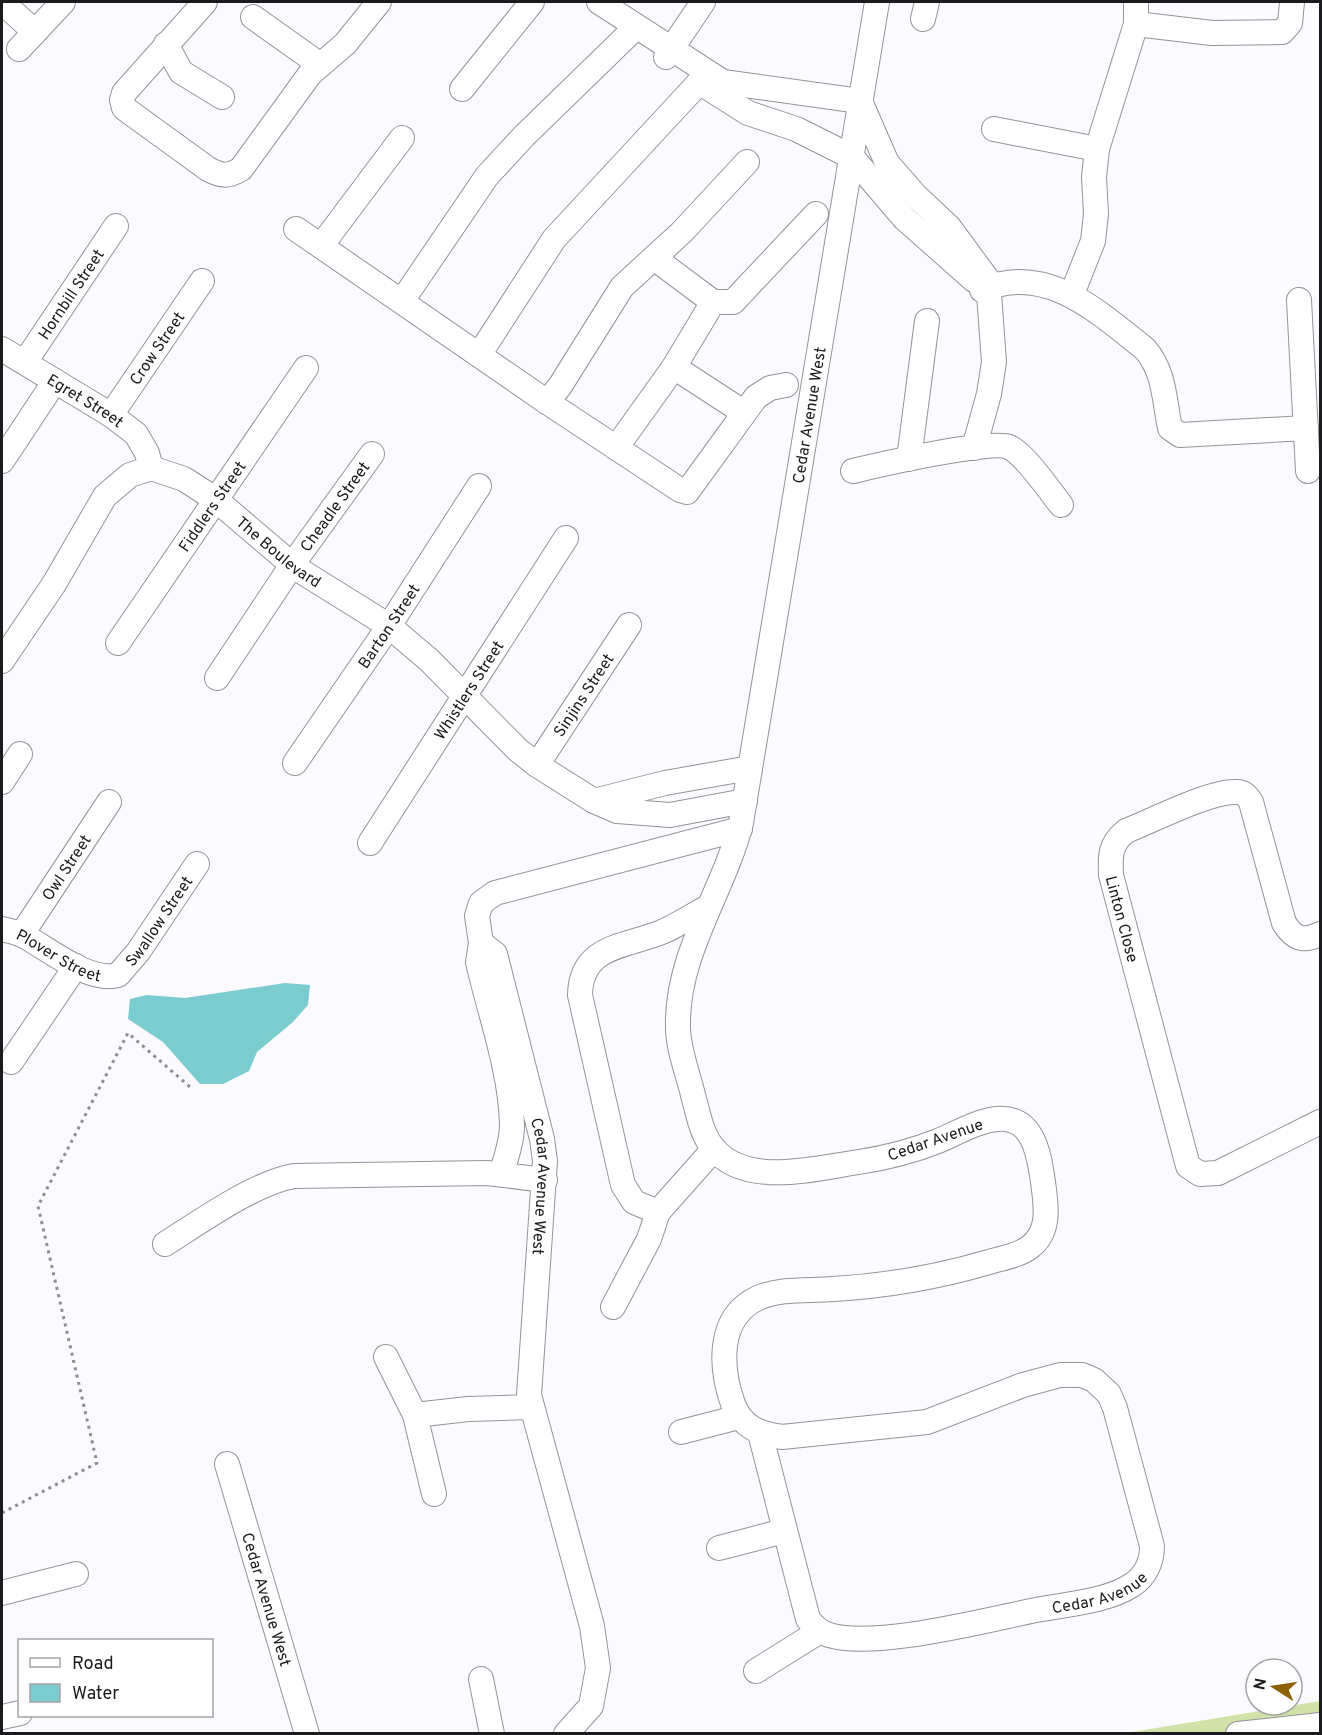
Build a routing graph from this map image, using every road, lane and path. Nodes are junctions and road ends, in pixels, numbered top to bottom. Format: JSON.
{"nodes":[{"id":1,"x":2,"y":2,"type":"edge"},
{"id":2,"x":63,"y":2,"type":"edge"},
{"id":3,"x":205,"y":2,"type":"edge"},
{"id":4,"x":379,"y":2,"type":"edge"},
{"id":5,"x":532,"y":2,"type":"edge"},
{"id":6,"x":581,"y":2,"type":"edge"},
{"id":7,"x":599,"y":2,"type":"edge"},
{"id":8,"x":703,"y":2,"type":"edge"},
{"id":9,"x":877,"y":2,"type":"edge"},
{"id":10,"x":1292,"y":2,"type":"edge"},
{"id":11,"x":1136,"y":13,"type":"edge"},
{"id":12,"x":253,"y":17,"type":"dead end"},
{"id":13,"x":631,"y":32,"type":"junction"},
{"id":14,"x":166,"y":44,"type":"junction"},
{"id":15,"x":670,"y":53,"type":"junction"},
{"id":16,"x":319,"y":64,"type":"junction"},
{"id":17,"x":704,"y":78,"type":"junction"},
{"id":18,"x":462,"y":88,"type":"dead end"},
{"id":19,"x":222,"y":97,"type":"dead end"},
{"id":20,"x":860,"y":101,"type":"junction"},
{"id":21,"x":994,"y":129,"type":"dead end"},
{"id":22,"x":402,"y":138,"type":"dead end"},
{"id":23,"x":1097,"y":149,"type":"junction"},
{"id":24,"x":852,"y":157,"type":"junction"},
{"id":25,"x":747,"y":162,"type":"dead end"},
{"id":26,"x":897,"y":174,"type":"junction"},
{"id":27,"x":880,"y":192,"type":"junction"},
{"id":28,"x":816,"y":214,"type":"dead end"},
{"id":29,"x":116,"y":226,"type":"dead end"},
{"id":30,"x":297,"y":229,"type":"dead end"},
{"id":31,"x":950,"y":244,"type":"junction"},
{"id":32,"x":321,"y":246,"type":"junction"},
{"id":33,"x":654,"y":258,"type":"junction"},
{"id":34,"x":202,"y":281,"type":"dead end"},
{"id":35,"x":987,"y":291,"type":"junction"},
{"id":36,"x":1072,"y":294,"type":"junction"},
{"id":37,"x":1299,"y":300,"type":"dead end"},
{"id":38,"x":402,"y":301,"type":"junction"},
{"id":39,"x":713,"y":302,"type":"junction"},
{"id":40,"x":927,"y":321,"type":"dead end"},
{"id":41,"x":2,"y":349,"type":"edge"},
{"id":42,"x":479,"y":355,"type":"junction"},
{"id":43,"x":25,"y":362,"type":"junction"},
{"id":44,"x":306,"y":368,"type":"dead end"},
{"id":45,"x":674,"y":368,"type":"junction"},
{"id":46,"x":55,"y":381,"type":"junction"},
{"id":47,"x":786,"y":385,"type":"dead end"},
{"id":48,"x":547,"y":402,"type":"junction"},
{"id":49,"x":742,"y":412,"type":"junction"},
{"id":50,"x":111,"y":415,"type":"junction"},
{"id":51,"x":1306,"y":428,"type":"junction"},
{"id":52,"x":616,"y":448,"type":"junction"},
{"id":53,"x":974,"y":448,"type":"junction"},
{"id":54,"x":372,"y":454,"type":"dead end"},
{"id":55,"x":909,"y":459,"type":"junction"},
{"id":56,"x":2,"y":461,"type":"edge"},
{"id":57,"x":151,"y":468,"type":"junction"},
{"id":58,"x":853,"y":471,"type":"dead end"},
{"id":59,"x":1308,"y":471,"type":"dead end"},
{"id":60,"x":479,"y":486,"type":"dead end"},
{"id":61,"x":215,"y":499,"type":"junction"},
{"id":62,"x":1061,"y":505,"type":"dead end"},
{"id":63,"x":566,"y":538,"type":"dead end"},
{"id":64,"x":292,"y":565,"type":"junction"},
{"id":65,"x":629,"y":625,"type":"dead end"},
{"id":66,"x":389,"y":626,"type":"junction"},
{"id":67,"x":118,"y":643,"type":"dead end"},
{"id":68,"x":2,"y":660,"type":"edge"},
{"id":69,"x":217,"y":678,"type":"dead end"},
{"id":70,"x":464,"y":697,"type":"junction"},
{"id":71,"x":20,"y":754,"type":"dead end"},
{"id":72,"x":295,"y":763,"type":"dead end"},
{"id":73,"x":537,"y":765,"type":"junction"},
{"id":74,"x":750,"y":768,"type":"junction"},
{"id":75,"x":2,"y":782,"type":"edge"},
{"id":76,"x":594,"y":801,"type":"junction"},
{"id":77,"x":745,"y":801,"type":"junction"},
{"id":78,"x":109,"y":802,"type":"dead end"},
{"id":79,"x":740,"y":829,"type":"junction"},
{"id":80,"x":370,"y":843,"type":"dead end"},
{"id":81,"x":197,"y":864,"type":"dead end"},
{"id":82,"x":708,"y":907,"type":"junction"},
{"id":83,"x":12,"y":932,"type":"edge"},
{"id":84,"x":1320,"y":934,"type":"edge"},
{"id":85,"x":481,"y":943,"type":"junction"},
{"id":86,"x":76,"y":966,"type":"junction"},
{"id":87,"x":118,"y":975,"type":"joint"},
{"id":88,"x":11,"y":1062,"type":"dead end"},
{"id":89,"x":190,"y":1087,"type":"dead end"},
{"id":90,"x":538,"y":1122,"type":"junction"},
{"id":91,"x":1320,"y":1122,"type":"edge"},
{"id":92,"x":512,"y":1125,"type":"junction"},
{"id":93,"x":714,"y":1149,"type":"junction"},
{"id":94,"x":501,"y":1174,"type":"junction"},
{"id":95,"x":545,"y":1180,"type":"junction"},
{"id":96,"x":658,"y":1212,"type":"junction"},
{"id":97,"x":165,"y":1244,"type":"dead end"},
{"id":98,"x":612,"y":1307,"type":"dead end"},
{"id":99,"x":386,"y":1357,"type":"dead end"},
{"id":100,"x":531,"y":1407,"type":"junction"},
{"id":101,"x":415,"y":1415,"type":"junction"},
{"id":102,"x":740,"y":1417,"type":"junction"},
{"id":103,"x":681,"y":1432,"type":"dead end"},
{"id":104,"x":760,"y":1432,"type":"junction"},
{"id":105,"x":227,"y":1464,"type":"dead end"},
{"id":106,"x":434,"y":1494,"type":"dead end"},
{"id":107,"x":2,"y":1513,"type":"edge"},
{"id":108,"x":784,"y":1531,"type":"junction"},
{"id":109,"x":719,"y":1548,"type":"dead end"},
{"id":110,"x":76,"y":1574,"type":"dead end"},
{"id":111,"x":2,"y":1593,"type":"edge"},
{"id":112,"x":820,"y":1631,"type":"junction"},
{"id":113,"x":756,"y":1671,"type":"dead end"},
{"id":114,"x":481,"y":1679,"type":"dead end"},
{"id":115,"x":18,"y":1713,"type":"edge"},
{"id":116,"x":2,"y":1717,"type":"edge"},
{"id":117,"x":1320,"y":1725,"type":"edge"},
{"id":118,"x":307,"y":1734,"type":"edge"},
{"id":119,"x":492,"y":1734,"type":"edge"},
{"id":120,"x":566,"y":1734,"type":"edge"},
{"id":121,"x":1238,"y":1734,"type":"edge"}],
"edges":[{"from":1,"to":2,"type":"street"},
{"from":3,"to":14,"type":"street"},
{"from":4,"to":16,"type":"street"},
{"from":5,"to":18,"type":"street"},
{"from":6,"to":13,"type":"street"},
{"from":7,"to":15,"type":"street"},
{"from":8,"to":15,"type":"street"},
{"from":9,"to":20,"type":"street","name":"Cedar Avenue West"},
{"from":10,"to":11,"type":"street"},
{"from":11,"to":23,"type":"street"},
{"from":12,"to":16,"type":"street"},
{"from":13,"to":15,"type":"street"},
{"from":13,"to":38,"type":"street"},
{"from":14,"to":16,"type":"street"},
{"from":14,"to":19,"type":"street"},
{"from":15,"to":17,"type":"street"},
{"from":17,"to":20,"type":"street"},
{"from":17,"to":24,"type":"street"},
{"from":17,"to":42,"type":"street"},
{"from":20,"to":24,"type":"street","name":"Cedar Avenue West"},
{"from":20,"to":26,"type":"street"},
{"from":21,"to":23,"type":"street"},
{"from":22,"to":32,"type":"street"},
{"from":23,"to":36,"type":"street"},
{"from":24,"to":27,"type":"street"},
{"from":24,"to":74,"type":"street","name":"Cedar Avenue West"},
{"from":25,"to":33,"type":"street"},
{"from":26,"to":27,"type":"street"},
{"from":26,"to":31,"type":"street"},
{"from":27,"to":31,"type":"street"},
{"from":28,"to":39,"type":"street"},
{"from":29,"to":43,"type":"street","name":"Hornbill Street"},
{"from":30,"to":32,"type":"street"},
{"from":31,"to":35,"type":"street"},
{"from":32,"to":38,"type":"street"},
{"from":33,"to":39,"type":"street"},
{"from":33,"to":48,"type":"street"},
{"from":34,"to":50,"type":"street","name":"Crow Street"},
{"from":35,"to":36,"type":"street"},
{"from":35,"to":53,"type":"street"},
{"from":36,"to":51,"type":"street"},
{"from":37,"to":51,"type":"street"},
{"from":38,"to":42,"type":"street"},
{"from":39,"to":45,"type":"street"},
{"from":40,"to":55,"type":"street"},
{"from":41,"to":43,"type":"street","name":"Egret Street"},
{"from":42,"to":48,"type":"street"},
{"from":43,"to":46,"type":"street","name":"Egret Street"},
{"from":44,"to":61,"type":"street","name":"Fiddlers Street"},
{"from":45,"to":49,"type":"street"},
{"from":45,"to":52,"type":"street"},
{"from":46,"to":50,"type":"street","name":"Egret Street"},
{"from":46,"to":56,"type":"street"},
{"from":47,"to":49,"type":"street"},
{"from":48,"to":52,"type":"street"},
{"from":49,"to":52,"type":"street"},
{"from":50,"to":57,"type":"street","name":"Egret Street"},
{"from":51,"to":59,"type":"street"},
{"from":53,"to":55,"type":"street"},
{"from":53,"to":62,"type":"street"},
{"from":54,"to":64,"type":"street","name":"Cheadle Street"},
{"from":55,"to":58,"type":"street"},
{"from":57,"to":61,"type":"street","name":"The Boulevard"},
{"from":57,"to":68,"type":"street"},
{"from":60,"to":66,"type":"street","name":"Barton Street"},
{"from":61,"to":64,"type":"street","name":"The Boulevard"},
{"from":61,"to":67,"type":"street","name":"Fiddlers Street"},
{"from":63,"to":70,"type":"street","name":"Whistlers Street"},
{"from":64,"to":66,"type":"street","name":"The Boulevard"},
{"from":64,"to":69,"type":"street","name":"Cheadle Street"},
{"from":65,"to":73,"type":"street","name":"Sinjins Street"},
{"from":66,"to":70,"type":"street","name":"The Boulevard"},
{"from":66,"to":72,"type":"street","name":"Barton Street"},
{"from":70,"to":73,"type":"street","name":"The Boulevard"},
{"from":70,"to":80,"type":"street","name":"Whistlers Street"},
{"from":71,"to":75,"type":"street"},
{"from":73,"to":76,"type":"street","name":"The Boulevard"},
{"from":74,"to":76,"type":"street"},
{"from":74,"to":77,"type":"street","name":"Cedar Avenue West"},
{"from":76,"to":77,"type":"street","name":"The Boulevard"},
{"from":77,"to":79,"type":"street","name":"Cedar Avenue West"},
{"from":78,"to":83,"type":"street","name":"Owl Street"},
{"from":79,"to":82,"type":"street","name":"Cedar Avenue West"},
{"from":79,"to":85,"type":"street"},
{"from":81,"to":87,"type":"street","name":"Swallow Street"},
{"from":82,"to":93,"type":"street"},
{"from":82,"to":96,"type":"street"},
{"from":83,"to":86,"type":"street","name":"Plover Street"},
{"from":84,"to":91,"type":"street","name":"Linton Close"},
{"from":85,"to":90,"type":"street","name":"Cedar Avenue West"},
{"from":85,"to":92,"type":"street"},
{"from":86,"to":87,"type":"street","name":"Plover Street"},
{"from":86,"to":88,"type":"street"},
{"from":89,"to":107,"type":"path"},
{"from":90,"to":92,"type":"street"},
{"from":90,"to":95,"type":"street","name":"Cedar Avenue West"},
{"from":92,"to":94,"type":"street"},
{"from":93,"to":96,"type":"street"},
{"from":93,"to":102,"type":"street","name":"Cedar Avenue"},
{"from":94,"to":95,"type":"street"},
{"from":94,"to":97,"type":"street"},
{"from":95,"to":100,"type":"street","name":"Cedar Avenue West"},
{"from":96,"to":98,"type":"street"},
{"from":99,"to":101,"type":"street"},
{"from":100,"to":101,"type":"street"},
{"from":100,"to":120,"type":"street","name":"Cedar Avenue West"},
{"from":101,"to":106,"type":"street"},
{"from":102,"to":103,"type":"street"},
{"from":102,"to":104,"type":"street","name":"Cedar Avenue"},
{"from":104,"to":108,"type":"street"},
{"from":104,"to":112,"type":"street","name":"Cedar Avenue"},
{"from":105,"to":118,"type":"street","name":"Cedar Avenue West"},
{"from":108,"to":109,"type":"street"},
{"from":108,"to":112,"type":"street"},
{"from":110,"to":111,"type":"street"},
{"from":112,"to":113,"type":"street"},
{"from":114,"to":119,"type":"street"},
{"from":115,"to":116,"type":"street"},
{"from":117,"to":121,"type":"street"}]}
